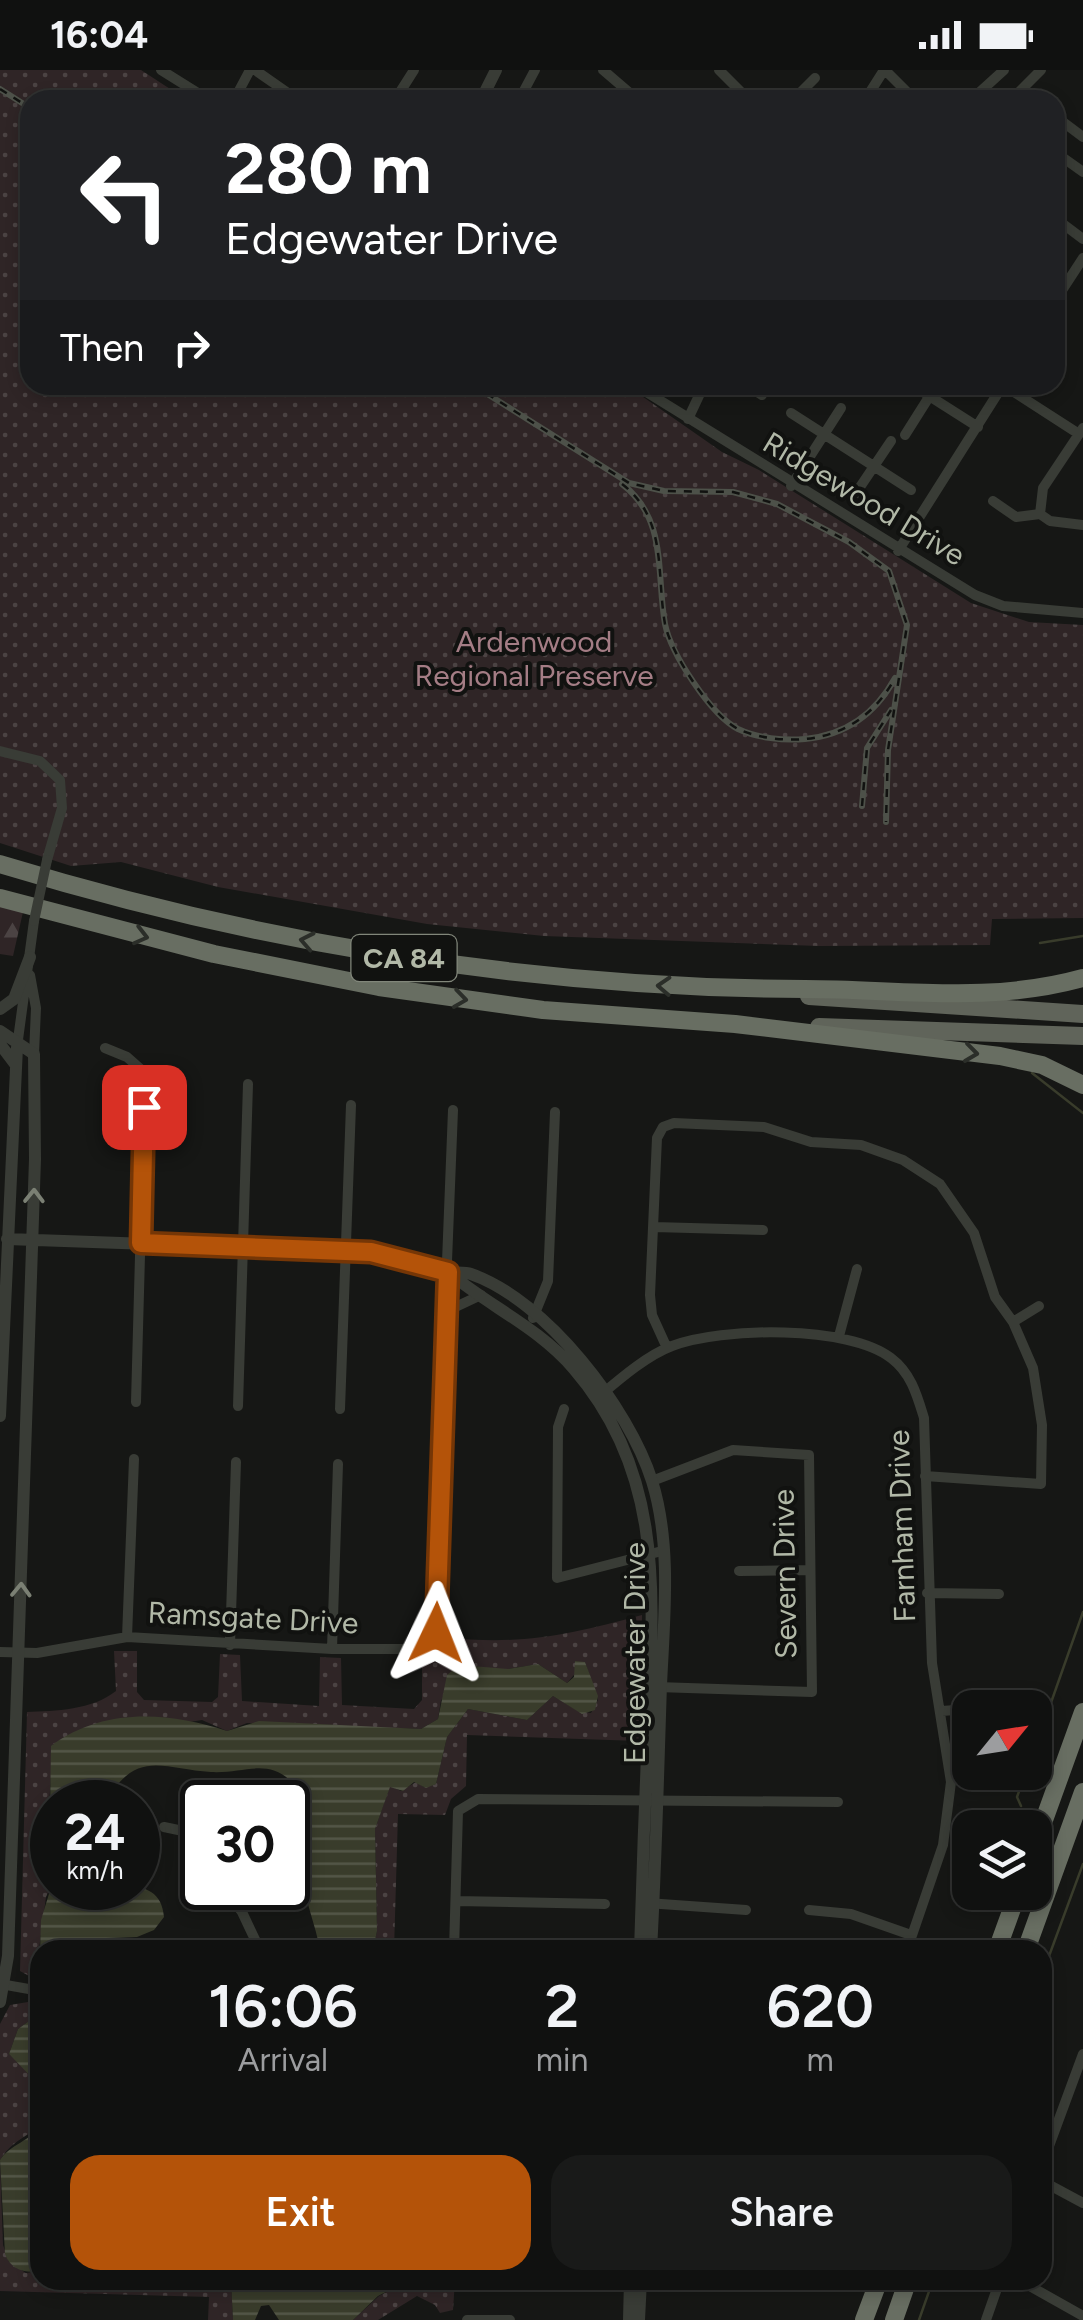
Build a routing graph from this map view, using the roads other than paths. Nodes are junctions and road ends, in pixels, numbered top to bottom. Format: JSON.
{"nodes":[{"id":1,"x":162,"y":70,"type":"edge"},
{"id":2,"x":253,"y":70,"type":"edge"},
{"id":3,"x":602,"y":70,"type":"edge"},
{"id":4,"x":719,"y":70,"type":"edge"},
{"id":5,"x":885,"y":70,"type":"edge"},
{"id":6,"x":1004,"y":70,"type":"edge"},
{"id":7,"x":1041,"y":70,"type":"edge"},
{"id":8,"x":618,"y":74,"type":"edge"},
{"id":9,"x":815,"y":78,"type":"dead end"},
{"id":10,"x":193,"y":90,"type":"edge"},
{"id":11,"x":283,"y":90,"type":"edge"},
{"id":12,"x":740,"y":90,"type":"edge"},
{"id":13,"x":803,"y":90,"type":"edge"},
{"id":14,"x":905,"y":90,"type":"edge"},
{"id":15,"x":981,"y":90,"type":"edge"},
{"id":16,"x":1021,"y":90,"type":"edge"},
{"id":17,"x":1083,"y":258,"type":"edge"},
{"id":18,"x":1065,"y":286,"type":"edge"},
{"id":19,"x":651,"y":395,"type":"edge"},
{"id":20,"x":699,"y":395,"type":"edge"},
{"id":21,"x":920,"y":395,"type":"edge"},
{"id":22,"x":929,"y":395,"type":"edge"},
{"id":23,"x":997,"y":395,"type":"edge"},
{"id":24,"x":1020,"y":395,"type":"edge"},
{"id":25,"x":841,"y":408,"type":"dead end"},
{"id":26,"x":791,"y":414,"type":"dead end"},
{"id":27,"x":688,"y":419,"type":"junction"},
{"id":28,"x":978,"y":428,"type":"junction"},
{"id":29,"x":1081,"y":431,"type":"edge"},
{"id":30,"x":824,"y":435,"type":"junction"},
{"id":31,"x":905,"y":435,"type":"dead end"},
{"id":32,"x":890,"y":441,"type":"dead end"},
{"id":33,"x":873,"y":466,"type":"junction"},
{"id":34,"x":792,"y":486,"type":"junction"},
{"id":35,"x":911,"y":490,"type":"dead end"},
{"id":36,"x":856,"y":493,"type":"dead end"},
{"id":37,"x":994,"y":501,"type":"dead end"},
{"id":38,"x":1040,"y":514,"type":"junction"},
{"id":39,"x":1083,"y":524,"type":"edge"},
{"id":40,"x":898,"y":551,"type":"junction"},
{"id":41,"x":1083,"y":613,"type":"edge"},
{"id":42,"x":0,"y":751,"type":"edge"},
{"id":43,"x":0,"y":864,"type":"edge"},
{"id":44,"x":0,"y":898,"type":"edge"},
{"id":45,"x":30,"y":958,"type":"junction"},
{"id":46,"x":29,"y":972,"type":"junction"},
{"id":47,"x":1083,"y":978,"type":"edge"},
{"id":48,"x":762,"y":991,"type":"junction"},
{"id":49,"x":0,"y":1009,"type":"edge"},
{"id":50,"x":1083,"y":1014,"type":"edge"},
{"id":51,"x":735,"y":1024,"type":"junction"},
{"id":52,"x":0,"y":1031,"type":"edge"},
{"id":53,"x":1083,"y":1036,"type":"edge"},
{"id":54,"x":0,"y":1044,"type":"edge"},
{"id":55,"x":17,"y":1047,"type":"junction"},
{"id":56,"x":105,"y":1048,"type":"dead end"},
{"id":57,"x":34,"y":1054,"type":"junction"},
{"id":58,"x":15,"y":1064,"type":"junction"},
{"id":59,"x":248,"y":1084,"type":"dead end"},
{"id":60,"x":1083,"y":1084,"type":"edge"},
{"id":61,"x":351,"y":1104,"type":"dead end"},
{"id":62,"x":453,"y":1110,"type":"dead end"},
{"id":63,"x":556,"y":1112,"type":"dead end"},
{"id":64,"x":654,"y":1227,"type":"junction"},
{"id":65,"x":763,"y":1230,"type":"dead end"},
{"id":66,"x":4,"y":1239,"type":"edge"},
{"id":67,"x":33,"y":1240,"type":"junction"},
{"id":68,"x":141,"y":1243,"type":"junction"},
{"id":69,"x":243,"y":1247,"type":"junction"},
{"id":70,"x":345,"y":1251,"type":"junction"},
{"id":71,"x":856,"y":1269,"type":"dead end"},
{"id":72,"x":448,"y":1272,"type":"junction"},
{"id":73,"x":481,"y":1295,"type":"junction"},
{"id":74,"x":1039,"y":1306,"type":"dead end"},
{"id":75,"x":447,"y":1311,"type":"junction"},
{"id":76,"x":532,"y":1321,"type":"junction"},
{"id":77,"x":1013,"y":1322,"type":"junction"},
{"id":78,"x":839,"y":1336,"type":"junction"},
{"id":79,"x":2,"y":1344,"type":"edge"},
{"id":80,"x":666,"y":1348,"type":"junction"},
{"id":81,"x":601,"y":1394,"type":"junction"},
{"id":82,"x":136,"y":1402,"type":"dead end"},
{"id":83,"x":238,"y":1406,"type":"dead end"},
{"id":84,"x":340,"y":1408,"type":"dead end"},
{"id":85,"x":564,"y":1409,"type":"dead end"},
{"id":86,"x":0,"y":1416,"type":"edge"},
{"id":87,"x":134,"y":1459,"type":"dead end"},
{"id":88,"x":236,"y":1462,"type":"dead end"},
{"id":89,"x":338,"y":1464,"type":"dead end"},
{"id":90,"x":926,"y":1476,"type":"junction"},
{"id":91,"x":652,"y":1481,"type":"junction"},
{"id":92,"x":657,"y":1552,"type":"junction"},
{"id":93,"x":806,"y":1570,"type":"junction"},
{"id":94,"x":739,"y":1571,"type":"dead end"},
{"id":95,"x":928,"y":1593,"type":"junction"},
{"id":96,"x":999,"y":1594,"type":"dead end"},
{"id":97,"x":127,"y":1638,"type":"junction"},
{"id":98,"x":230,"y":1645,"type":"junction"},
{"id":99,"x":332,"y":1649,"type":"junction"},
{"id":100,"x":0,"y":1652,"type":"edge"},
{"id":101,"x":18,"y":1652,"type":"junction"},
{"id":102,"x":655,"y":1686,"type":"junction"},
{"id":103,"x":952,"y":1711,"type":"edge"},
{"id":104,"x":942,"y":1712,"type":"junction"},
{"id":105,"x":1083,"y":1712,"type":"edge"},
{"id":106,"x":1083,"y":1792,"type":"edge"},
{"id":107,"x":652,"y":1802,"type":"junction"},
{"id":108,"x":838,"y":1802,"type":"dead end"},
{"id":109,"x":1048,"y":1810,"type":"edge"},
{"id":110,"x":164,"y":1827,"type":"dead end"},
{"id":111,"x":180,"y":1831,"type":"edge"},
{"id":112,"x":456,"y":1900,"type":"junction"},
{"id":113,"x":648,"y":1903,"type":"junction"},
{"id":114,"x":605,"y":1904,"type":"dead end"},
{"id":115,"x":240,"y":1910,"type":"edge"},
{"id":116,"x":746,"y":1910,"type":"dead end"},
{"id":117,"x":809,"y":1910,"type":"dead end"},
{"id":118,"x":1011,"y":1910,"type":"edge"},
{"id":119,"x":912,"y":1935,"type":"junction"},
{"id":120,"x":255,"y":1940,"type":"edge"},
{"id":121,"x":454,"y":1940,"type":"edge"},
{"id":122,"x":642,"y":1940,"type":"edge"},
{"id":123,"x":651,"y":1940,"type":"edge"},
{"id":124,"x":910,"y":1940,"type":"edge"},
{"id":125,"x":1001,"y":1940,"type":"edge"},
{"id":126,"x":1030,"y":1940,"type":"edge"},
{"id":127,"x":8,"y":1987,"type":"edge"},
{"id":128,"x":0,"y":2002,"type":"edge"},
{"id":129,"x":1083,"y":2054,"type":"edge"},
{"id":130,"x":1078,"y":2084,"type":"edge"},
{"id":131,"x":1052,"y":2142,"type":"edge"},
{"id":132,"x":1052,"y":2187,"type":"edge"},
{"id":133,"x":1083,"y":2204,"type":"edge"},
{"id":134,"x":630,"y":2290,"type":"edge"},
{"id":135,"x":640,"y":2290,"type":"edge"},
{"id":136,"x":875,"y":2290,"type":"edge"},
{"id":137,"x":904,"y":2290,"type":"edge"},
{"id":138,"x":996,"y":2290,"type":"edge"},
{"id":139,"x":1037,"y":2290,"type":"edge"},
{"id":140,"x":1083,"y":2316,"type":"edge"},
{"id":141,"x":467,"y":2320,"type":"edge"},
{"id":142,"x":510,"y":2320,"type":"edge"},
{"id":143,"x":629,"y":2320,"type":"edge"},
{"id":144,"x":639,"y":2320,"type":"edge"},
{"id":145,"x":864,"y":2320,"type":"edge"},
{"id":146,"x":894,"y":2320,"type":"edge"},
{"id":147,"x":986,"y":2320,"type":"edge"}],
"edges":[{"from":1,"to":10,"type":"street"},
{"from":2,"to":11,"type":"street"},
{"from":3,"to":8,"type":"street"},
{"from":4,"to":12,"type":"street"},
{"from":5,"to":14,"type":"street"},
{"from":6,"to":15,"type":"street"},
{"from":7,"to":16,"type":"street"},
{"from":9,"to":13,"type":"street"},
{"from":17,"to":18,"type":"street"},
{"from":19,"to":27,"type":"street","name":"Ridgewood Drive"},
{"from":20,"to":27,"type":"street"},
{"from":21,"to":31,"type":"street"},
{"from":22,"to":28,"type":"street"},
{"from":23,"to":28,"type":"street"},
{"from":24,"to":29,"type":"street"},
{"from":25,"to":30,"type":"street"},
{"from":26,"to":30,"type":"street"},
{"from":27,"to":34,"type":"street","name":"Ridgewood Drive"},
{"from":28,"to":40,"type":"street"},
{"from":29,"to":38,"type":"street"},
{"from":30,"to":33,"type":"street"},
{"from":30,"to":34,"type":"street"},
{"from":32,"to":33,"type":"street"},
{"from":33,"to":35,"type":"street"},
{"from":33,"to":36,"type":"street"},
{"from":34,"to":40,"type":"street","name":"Ridgewood Drive"},
{"from":37,"to":38,"type":"street"},
{"from":38,"to":39,"type":"street"},
{"from":40,"to":41,"type":"street","name":"Ridgewood Drive"},
{"from":42,"to":45,"type":"street","bridge":true},
{"from":48,"to":43,"type":"highway","number":"CA 84","one_way":true},
{"from":44,"to":51,"type":"highway","number":"CA 84","one_way":true},
{"from":45,"to":46,"type":"street"},
{"from":45,"to":49,"type":"street"},
{"from":46,"to":55,"type":"street"},
{"from":46,"to":57,"type":"street"},
{"from":47,"to":48,"type":"highway"},
{"from":48,"to":50,"type":"highway","number":"CA 84"},
{"from":51,"to":53,"type":"highway"},
{"from":51,"to":60,"type":"highway","one_way":true},
{"from":52,"to":55,"type":"street"},
{"from":54,"to":58,"type":"street"},
{"from":55,"to":57,"type":"street"},
{"from":55,"to":58,"type":"street"},
{"from":56,"to":68,"type":"street"},
{"from":67,"to":57,"type":"street","one_way":true},
{"from":58,"to":66,"type":"street"},
{"from":59,"to":69,"type":"street"},
{"from":61,"to":70,"type":"street"},
{"from":62,"to":72,"type":"street","name":"Ramsgate Drive"},
{"from":63,"to":76,"type":"street"},
{"from":64,"to":65,"type":"street"},
{"from":64,"to":77,"type":"street"},
{"from":64,"to":80,"type":"street"},
{"from":66,"to":67,"type":"street","name":"Edgewater Drive"},
{"from":66,"to":79,"type":"street"},
{"from":67,"to":68,"type":"street","name":"Edgewater Drive"},
{"from":101,"to":67,"type":"street","one_way":true},
{"from":68,"to":69,"type":"street","name":"Edgewater Drive"},
{"from":68,"to":82,"type":"street"},
{"from":69,"to":70,"type":"street","name":"Edgewater Drive"},
{"from":69,"to":83,"type":"street"},
{"from":70,"to":72,"type":"street","name":"Edgewater Drive"},
{"from":70,"to":84,"type":"street"},
{"from":71,"to":78,"type":"street"},
{"from":72,"to":73,"type":"street","name":"Edgewater Drive"},
{"from":72,"to":75,"type":"street","name":"Ramsgate Drive"},
{"from":72,"to":76,"type":"street","name":"Edgewater Drive"},
{"from":73,"to":75,"type":"street"},
{"from":73,"to":76,"type":"street","name":"Edgewater Drive"},
{"from":74,"to":77,"type":"street"},
{"from":75,"to":99,"type":"street","name":"Ramsgate Drive"},
{"from":76,"to":81,"type":"street","name":"Edgewater Drive"},
{"from":77,"to":90,"type":"street"},
{"from":78,"to":80,"type":"street","name":"Farnham Drive"},
{"from":78,"to":90,"type":"street","name":"Farnham Drive"},
{"from":79,"to":86,"type":"street"},
{"from":80,"to":81,"type":"street","name":"Farnham Drive"},
{"from":81,"to":91,"type":"street","name":"Edgewater Drive"},
{"from":81,"to":92,"type":"street","name":"Edgewater Drive"},
{"from":85,"to":92,"type":"street"},
{"from":87,"to":97,"type":"street"},
{"from":88,"to":98,"type":"street"},
{"from":89,"to":99,"type":"street"},
{"from":90,"to":95,"type":"street","name":"Farnham Drive"},
{"from":91,"to":92,"type":"street","name":"Edgewater Drive"},
{"from":91,"to":93,"type":"street","name":"Severn Drive"},
{"from":92,"to":102,"type":"street","name":"Edgewater Drive"},
{"from":93,"to":94,"type":"street"},
{"from":93,"to":102,"type":"street","name":"Severn Drive"},
{"from":95,"to":96,"type":"street"},
{"from":95,"to":104,"type":"street","name":"Farnham Drive"},
{"from":97,"to":98,"type":"street","name":"Ramsgate Drive"},
{"from":97,"to":101,"type":"street","name":"Ramsgate Drive"},
{"from":98,"to":99,"type":"street","name":"Ramsgate Drive"},
{"from":100,"to":101,"type":"street","name":"Ramsgate Drive"},
{"from":101,"to":127,"type":"street"},
{"from":102,"to":107,"type":"street","name":"Edgewater Drive"},
{"from":103,"to":104,"type":"street"},
{"from":104,"to":119,"type":"street","name":"Farnham Drive"},
{"from":105,"to":109,"type":"highway"},
{"from":106,"to":126,"type":"highway"},
{"from":107,"to":108,"type":"street"},
{"from":107,"to":112,"type":"street"},
{"from":107,"to":113,"type":"street","name":"Edgewater Drive"},
{"from":110,"to":111,"type":"street"},
{"from":112,"to":114,"type":"street"},
{"from":112,"to":121,"type":"street"},
{"from":113,"to":116,"type":"street"},
{"from":113,"to":122,"type":"street","name":"Edgewater Drive"},
{"from":113,"to":123,"type":"street","name":"Edgewater Drive"},
{"from":115,"to":120,"type":"street"},
{"from":117,"to":119,"type":"street"},
{"from":118,"to":125,"type":"highway"},
{"from":119,"to":124,"type":"street","name":"Farnham Drive"},
{"from":127,"to":128,"type":"street"},
{"from":129,"to":130,"type":"street"},
{"from":130,"to":131,"type":"street"},
{"from":132,"to":133,"type":"street"},
{"from":134,"to":143,"type":"street"},
{"from":135,"to":144,"type":"street"},
{"from":136,"to":145,"type":"highway"},
{"from":137,"to":146,"type":"highway"},
{"from":138,"to":147,"type":"street"},
{"from":139,"to":140,"type":"street"},
{"from":141,"to":142,"type":"street"}]}
